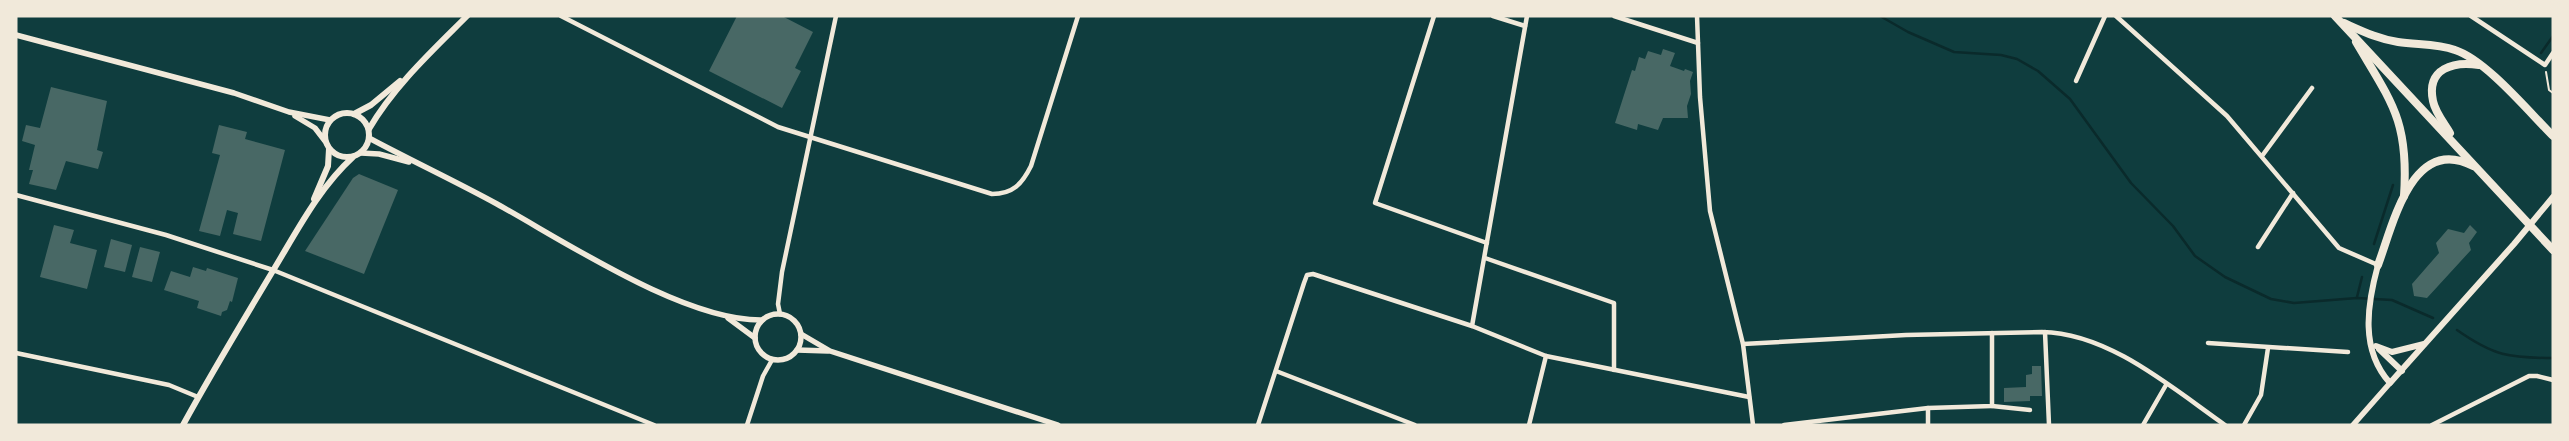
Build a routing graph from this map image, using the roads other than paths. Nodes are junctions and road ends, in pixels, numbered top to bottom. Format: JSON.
{"nodes":[{"id":1,"x":467,"y":16,"type":"edge"},
{"id":2,"x":561,"y":16,"type":"edge"},
{"id":3,"x":836,"y":16,"type":"edge"},
{"id":4,"x":1078,"y":16,"type":"edge"},
{"id":5,"x":1434,"y":16,"type":"edge"},
{"id":6,"x":1493,"y":16,"type":"edge"},
{"id":7,"x":1527,"y":16,"type":"edge"},
{"id":8,"x":1614,"y":16,"type":"edge"},
{"id":9,"x":1697,"y":16,"type":"edge"},
{"id":10,"x":2105,"y":16,"type":"edge"},
{"id":11,"x":2116,"y":16,"type":"edge"},
{"id":12,"x":2471,"y":16,"type":"edge"},
{"id":13,"x":2337,"y":19,"type":"edge"},
{"id":14,"x":1525,"y":26,"type":"junction"},
{"id":15,"x":2350,"y":31,"type":"junction"},
{"id":16,"x":16,"y":35,"type":"edge"},
{"id":17,"x":1698,"y":43,"type":"junction"},
{"id":18,"x":2553,"y":53,"type":"edge"},
{"id":19,"x":2482,"y":66,"type":"junction"},
{"id":20,"x":413,"y":71,"type":"junction"},
{"id":21,"x":2076,"y":81,"type":"dead end"},
{"id":22,"x":2312,"y":88,"type":"dead end"},
{"id":23,"x":289,"y":112,"type":"junction"},
{"id":24,"x":354,"y":114,"type":"junction"},
{"id":25,"x":330,"y":120,"type":"junction"},
{"id":26,"x":369,"y":129,"type":"junction"},
{"id":27,"x":2553,"y":136,"type":"edge"},
{"id":28,"x":809,"y":137,"type":"junction"},
{"id":29,"x":369,"y":138,"type":"junction"},
{"id":30,"x":325,"y":141,"type":"junction"},
{"id":31,"x":2456,"y":145,"type":"junction"},
{"id":32,"x":329,"y":149,"type":"junction"},
{"id":33,"x":361,"y":153,"type":"junction"},
{"id":34,"x":2262,"y":156,"type":"junction"},
{"id":35,"x":353,"y":157,"type":"junction"},
{"id":36,"x":416,"y":163,"type":"junction"},
{"id":37,"x":2479,"y":170,"type":"junction"},
{"id":38,"x":2293,"y":193,"type":"junction"},
{"id":39,"x":16,"y":195,"type":"edge"},
{"id":40,"x":2404,"y":196,"type":"junction"},
{"id":41,"x":2553,"y":197,"type":"edge"},
{"id":42,"x":310,"y":210,"type":"junction"},
{"id":43,"x":1487,"y":243,"type":"junction"},
{"id":44,"x":2258,"y":247,"type":"dead end"},
{"id":45,"x":2553,"y":250,"type":"edge"},
{"id":46,"x":1485,"y":258,"type":"junction"},
{"id":47,"x":2378,"y":265,"type":"junction"},
{"id":48,"x":273,"y":270,"type":"junction"},
{"id":49,"x":780,"y":314,"type":"junction"},
{"id":50,"x":726,"y":317,"type":"junction"},
{"id":51,"x":762,"y":320,"type":"junction"},
{"id":52,"x":1472,"y":326,"type":"junction"},
{"id":53,"x":2045,"y":332,"type":"junction"},
{"id":54,"x":1992,"y":333,"type":"junction"},
{"id":55,"x":2369,"y":333,"type":"junction"},
{"id":56,"x":801,"y":334,"type":"junction"},
{"id":57,"x":754,"y":338,"type":"junction"},
{"id":58,"x":2208,"y":343,"type":"dead end"},
{"id":59,"x":1743,"y":344,"type":"junction"},
{"id":60,"x":2426,"y":344,"type":"junction"},
{"id":61,"x":2376,"y":346,"type":"junction"},
{"id":62,"x":2268,"y":348,"type":"junction"},
{"id":63,"x":797,"y":350,"type":"junction"},
{"id":64,"x":830,"y":351,"type":"junction"},
{"id":65,"x":2348,"y":352,"type":"dead end"},
{"id":66,"x":16,"y":353,"type":"edge"},
{"id":67,"x":1546,"y":356,"type":"junction"},
{"id":68,"x":772,"y":360,"type":"junction"},
{"id":69,"x":1614,"y":370,"type":"junction"},
{"id":70,"x":1276,"y":371,"type":"junction"},
{"id":71,"x":2402,"y":371,"type":"junction"},
{"id":72,"x":2553,"y":380,"type":"edge"},
{"id":73,"x":2390,"y":384,"type":"junction"},
{"id":74,"x":2166,"y":385,"type":"junction"},
{"id":75,"x":1749,"y":397,"type":"junction"},
{"id":76,"x":198,"y":398,"type":"junction"},
{"id":77,"x":1992,"y":406,"type":"junction"},
{"id":78,"x":1928,"y":408,"type":"junction"},
{"id":79,"x":2030,"y":410,"type":"dead end"},
{"id":80,"x":183,"y":425,"type":"edge"},
{"id":81,"x":654,"y":425,"type":"edge"},
{"id":82,"x":747,"y":425,"type":"edge"},
{"id":83,"x":1058,"y":425,"type":"edge"},
{"id":84,"x":1258,"y":425,"type":"edge"},
{"id":85,"x":1415,"y":425,"type":"edge"},
{"id":86,"x":1529,"y":425,"type":"edge"},
{"id":87,"x":1753,"y":425,"type":"edge"},
{"id":88,"x":1784,"y":425,"type":"edge"},
{"id":89,"x":1928,"y":425,"type":"edge"},
{"id":90,"x":2049,"y":425,"type":"edge"},
{"id":91,"x":2143,"y":425,"type":"edge"},
{"id":92,"x":2225,"y":425,"type":"edge"},
{"id":93,"x":2244,"y":425,"type":"edge"},
{"id":94,"x":2353,"y":425,"type":"edge"},
{"id":95,"x":2432,"y":425,"type":"edge"}],
"edges":[{"from":1,"to":20,"type":"main road"},
{"from":2,"to":28,"type":"street"},
{"from":3,"to":28,"type":"street"},
{"from":4,"to":28,"type":"street"},
{"from":5,"to":43,"type":"street"},
{"from":6,"to":14,"type":"street"},
{"from":7,"to":14,"type":"street"},
{"from":8,"to":17,"type":"street"},
{"from":9,"to":17,"type":"street"},
{"from":10,"to":21,"type":"street"},
{"from":11,"to":34,"type":"street"},
{"from":12,"to":18,"type":"street"},
{"from":13,"to":15,"type":"highway"},
{"from":13,"to":19,"type":"highway"},
{"from":14,"to":43,"type":"street"},
{"from":15,"to":31,"type":"highway"},
{"from":15,"to":40,"type":"highway"},
{"from":16,"to":23,"type":"street"},
{"from":17,"to":59,"type":"street"},
{"from":19,"to":27,"type":"highway"},
{"from":19,"to":31,"type":"highway"},
{"from":20,"to":24,"type":"main road"},
{"from":20,"to":26,"type":"main road"},
{"from":22,"to":34,"type":"street"},
{"from":23,"to":25,"type":"street"},
{"from":23,"to":30,"type":"street"},
{"from":24,"to":25,"type":"main road"},
{"from":24,"to":26,"type":"main road"},
{"from":25,"to":30,"type":"main road"},
{"from":26,"to":29,"type":"main road"},
{"from":28,"to":49,"type":"street"},
{"from":29,"to":33,"type":"main road"},
{"from":29,"to":36,"type":"street"},
{"from":30,"to":32,"type":"main road"},
{"from":31,"to":37,"type":"highway"},
{"from":32,"to":35,"type":"main road"},
{"from":32,"to":42,"type":"main road"},
{"from":33,"to":35,"type":"main road"},
{"from":33,"to":36,"type":"street"},
{"from":34,"to":38,"type":"street"},
{"from":35,"to":42,"type":"main road"},
{"from":36,"to":50,"type":"street"},
{"from":37,"to":40,"type":"highway"},
{"from":37,"to":45,"type":"highway"},
{"from":38,"to":44,"type":"street"},
{"from":38,"to":47,"type":"street"},
{"from":39,"to":48,"type":"street"},
{"from":40,"to":47,"type":"highway"},
{"from":41,"to":60,"type":"main road"},
{"from":42,"to":48,"type":"main road"},
{"from":43,"to":46,"type":"street"},
{"from":46,"to":52,"type":"street"},
{"from":46,"to":69,"type":"street"},
{"from":47,"to":55,"type":"main road"},
{"from":48,"to":76,"type":"main road"},
{"from":48,"to":81,"type":"street"},
{"from":49,"to":51,"type":"street"},
{"from":49,"to":56,"type":"street"},
{"from":50,"to":51,"type":"street"},
{"from":50,"to":57,"type":"street"},
{"from":51,"to":57,"type":"street"},
{"from":52,"to":67,"type":"street"},
{"from":52,"to":70,"type":"street"},
{"from":53,"to":54,"type":"street"},
{"from":53,"to":74,"type":"street"},
{"from":53,"to":90,"type":"street"},
{"from":54,"to":59,"type":"street"},
{"from":54,"to":77,"type":"street"},
{"from":55,"to":61,"type":"main road"},
{"from":55,"to":73,"type":"main road"},
{"from":56,"to":63,"type":"street"},
{"from":56,"to":64,"type":"street"},
{"from":57,"to":68,"type":"street"},
{"from":58,"to":62,"type":"street"},
{"from":59,"to":75,"type":"street"},
{"from":60,"to":61,"type":"main road"},
{"from":60,"to":71,"type":"main road"},
{"from":61,"to":71,"type":"main road"},
{"from":62,"to":65,"type":"street"},
{"from":62,"to":93,"type":"street"},
{"from":63,"to":64,"type":"street"},
{"from":63,"to":68,"type":"street"},
{"from":64,"to":83,"type":"street"},
{"from":66,"to":76,"type":"street"},
{"from":67,"to":69,"type":"street"},
{"from":67,"to":86,"type":"street"},
{"from":68,"to":82,"type":"street"},
{"from":69,"to":75,"type":"street"},
{"from":70,"to":84,"type":"street"},
{"from":70,"to":85,"type":"street"},
{"from":71,"to":73,"type":"main road"},
{"from":72,"to":95,"type":"street"},
{"from":73,"to":94,"type":"street"},
{"from":74,"to":91,"type":"street"},
{"from":74,"to":92,"type":"street"},
{"from":75,"to":87,"type":"street"},
{"from":76,"to":80,"type":"main road"},
{"from":77,"to":78,"type":"street"},
{"from":77,"to":79,"type":"street"},
{"from":78,"to":88,"type":"street"},
{"from":78,"to":89,"type":"street"}]}
